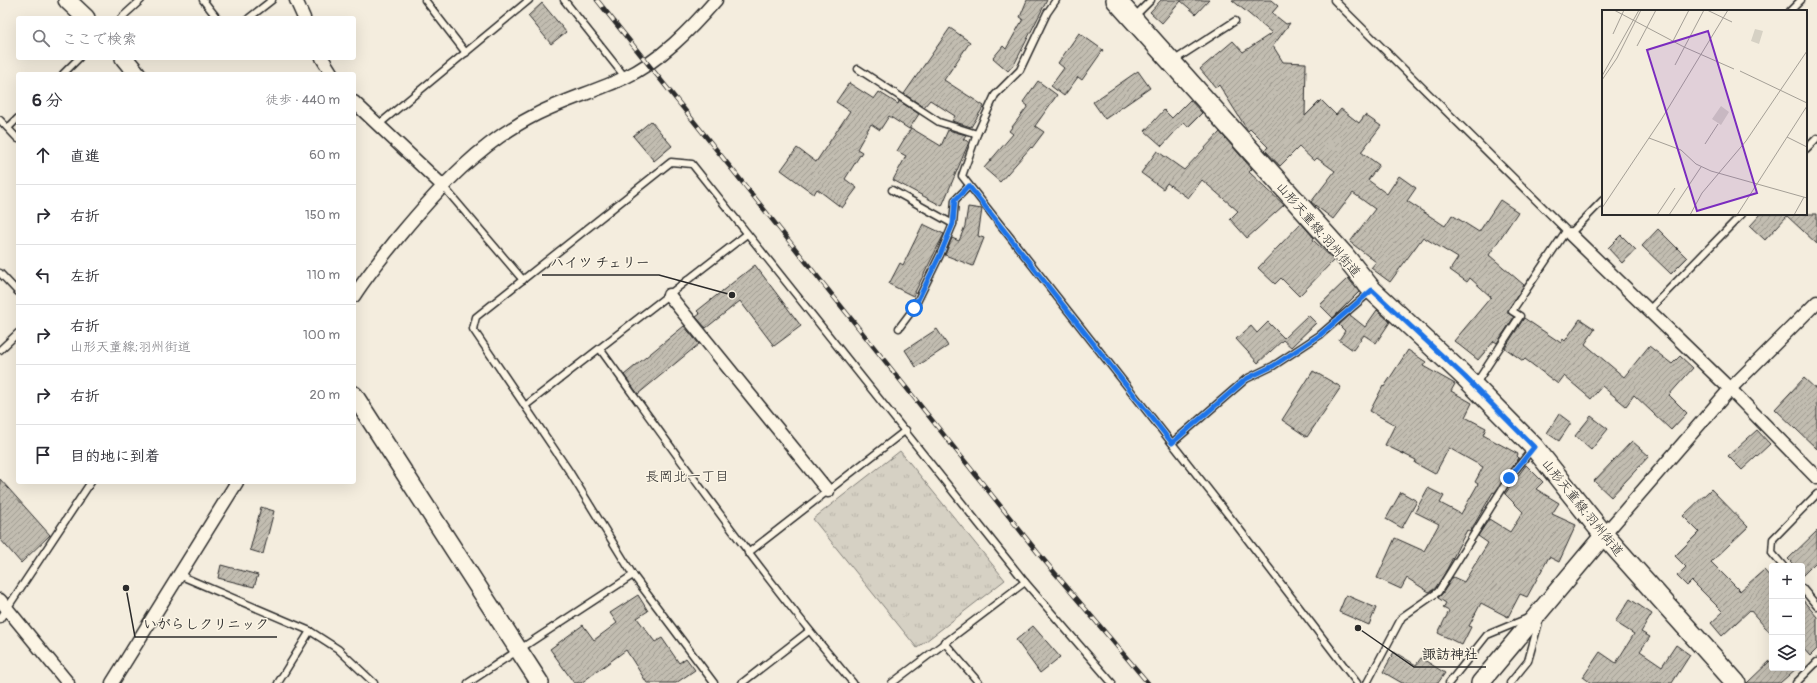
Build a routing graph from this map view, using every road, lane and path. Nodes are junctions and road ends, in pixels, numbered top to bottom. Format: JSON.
{"nodes":[{"id":1,"x":67,"y":0,"type":"edge"},
{"id":2,"x":141,"y":0,"type":"edge"},
{"id":3,"x":203,"y":0,"type":"edge"},
{"id":4,"x":272,"y":0,"type":"edge"},
{"id":5,"x":296,"y":0,"type":"edge"},
{"id":6,"x":425,"y":0,"type":"edge"},
{"id":7,"x":529,"y":0,"type":"edge"},
{"id":8,"x":564,"y":0,"type":"edge"},
{"id":9,"x":716,"y":0,"type":"edge"},
{"id":10,"x":1056,"y":0,"type":"edge"},
{"id":11,"x":1116,"y":0,"type":"edge"},
{"id":12,"x":1151,"y":0,"type":"edge"},
{"id":13,"x":1334,"y":0,"type":"edge"},
{"id":14,"x":1801,"y":0,"type":"edge"},
{"id":15,"x":1791,"y":10,"type":"edge"},
{"id":16,"x":84,"y":16,"type":"edge"},
{"id":17,"x":123,"y":16,"type":"edge"},
{"id":18,"x":215,"y":16,"type":"edge"},
{"id":19,"x":252,"y":16,"type":"edge"},
{"id":20,"x":303,"y":16,"type":"edge"},
{"id":21,"x":1132,"y":19,"type":"junction"},
{"id":22,"x":1235,"y":21,"type":"dead end"},
{"id":23,"x":466,"y":52,"type":"junction"},
{"id":24,"x":77,"y":60,"type":"edge"},
{"id":25,"x":126,"y":60,"type":"edge"},
{"id":26,"x":323,"y":60,"type":"edge"},
{"id":27,"x":1171,"y":63,"type":"junction"},
{"id":28,"x":858,"y":70,"type":"dead end"},
{"id":29,"x":65,"y":72,"type":"edge"},
{"id":30,"x":135,"y":72,"type":"edge"},
{"id":31,"x":331,"y":72,"type":"edge"},
{"id":32,"x":625,"y":77,"type":"junction"},
{"id":33,"x":356,"y":104,"type":"edge"},
{"id":34,"x":0,"y":120,"type":"edge"},
{"id":35,"x":16,"y":120,"type":"edge"},
{"id":36,"x":378,"y":125,"type":"junction"},
{"id":37,"x":8,"y":128,"type":"junction"},
{"id":38,"x":977,"y":134,"type":"junction"},
{"id":39,"x":16,"y":137,"type":"edge"},
{"id":40,"x":1817,"y":138,"type":"edge"},
{"id":41,"x":1807,"y":146,"type":"edge"},
{"id":42,"x":442,"y":186,"type":"junction"},
{"id":43,"x":969,"y":186,"type":"junction"},
{"id":44,"x":892,"y":190,"type":"dead end"},
{"id":45,"x":1602,"y":201,"type":"edge"},
{"id":46,"x":1741,"y":215,"type":"edge"},
{"id":47,"x":953,"y":224,"type":"junction"},
{"id":48,"x":1568,"y":233,"type":"junction"},
{"id":49,"x":747,"y":234,"type":"junction"},
{"id":50,"x":0,"y":273,"type":"edge"},
{"id":51,"x":523,"y":280,"type":"junction"},
{"id":52,"x":16,"y":290,"type":"edge"},
{"id":53,"x":1372,"y":290,"type":"junction"},
{"id":54,"x":356,"y":293,"type":"edge"},
{"id":55,"x":669,"y":295,"type":"junction"},
{"id":56,"x":1817,"y":302,"type":"edge"},
{"id":57,"x":1649,"y":310,"type":"junction"},
{"id":58,"x":899,"y":328,"type":"dead end"},
{"id":59,"x":16,"y":335,"type":"edge"},
{"id":60,"x":600,"y":349,"type":"junction"},
{"id":61,"x":0,"y":350,"type":"edge"},
{"id":62,"x":1474,"y":386,"type":"junction"},
{"id":63,"x":1730,"y":389,"type":"junction"},
{"id":64,"x":356,"y":398,"type":"edge"},
{"id":65,"x":525,"y":406,"type":"junction"},
{"id":66,"x":906,"y":430,"type":"junction"},
{"id":67,"x":1172,"y":443,"type":"junction"},
{"id":68,"x":1534,"y":447,"type":"junction"},
{"id":69,"x":1817,"y":478,"type":"edge"},
{"id":70,"x":90,"y":484,"type":"edge"},
{"id":71,"x":236,"y":484,"type":"edge"},
{"id":72,"x":828,"y":491,"type":"junction"},
{"id":73,"x":1817,"y":494,"type":"edge"},
{"id":74,"x":1604,"y":535,"type":"junction"},
{"id":75,"x":748,"y":553,"type":"junction"},
{"id":76,"x":1780,"y":563,"type":"edge"},
{"id":77,"x":180,"y":575,"type":"junction"},
{"id":78,"x":632,"y":575,"type":"junction"},
{"id":79,"x":1025,"y":582,"type":"junction"},
{"id":80,"x":1805,"y":592,"type":"edge"},
{"id":81,"x":4,"y":604,"type":"edge"},
{"id":82,"x":1817,"y":606,"type":"edge"},
{"id":83,"x":1541,"y":612,"type":"junction"},
{"id":84,"x":0,"y":619,"type":"edge"},
{"id":85,"x":310,"y":631,"type":"junction"},
{"id":86,"x":809,"y":631,"type":"junction"},
{"id":87,"x":944,"y":642,"type":"junction"},
{"id":88,"x":517,"y":650,"type":"junction"},
{"id":89,"x":1817,"y":662,"type":"edge"},
{"id":90,"x":68,"y":683,"type":"edge"},
{"id":91,"x":112,"y":683,"type":"edge"},
{"id":92,"x":278,"y":683,"type":"edge"},
{"id":93,"x":374,"y":683,"type":"edge"},
{"id":94,"x":468,"y":683,"type":"edge"},
{"id":95,"x":540,"y":683,"type":"edge"},
{"id":96,"x":714,"y":683,"type":"edge"},
{"id":97,"x":742,"y":683,"type":"edge"},
{"id":98,"x":853,"y":683,"type":"edge"},
{"id":99,"x":892,"y":683,"type":"edge"},
{"id":100,"x":979,"y":683,"type":"edge"},
{"id":101,"x":1112,"y":683,"type":"edge"},
{"id":102,"x":1357,"y":683,"type":"edge"},
{"id":103,"x":1367,"y":683,"type":"edge"},
{"id":104,"x":1450,"y":683,"type":"edge"},
{"id":105,"x":1480,"y":683,"type":"edge"},
{"id":106,"x":1510,"y":683,"type":"edge"},
{"id":107,"x":1736,"y":683,"type":"edge"},
{"id":108,"x":1796,"y":683,"type":"edge"}],
"edges":[{"from":1,"to":16,"type":"street"},
{"from":2,"to":17,"type":"lane"},
{"from":3,"to":18,"type":"lane"},
{"from":4,"to":19,"type":"lane"},
{"from":5,"to":20,"type":"street"},
{"from":6,"to":23,"type":"lane"},
{"from":7,"to":23,"type":"lane"},
{"from":8,"to":32,"type":"lane"},
{"from":9,"to":32,"type":"street"},
{"from":10,"to":38,"type":"lane"},
{"from":11,"to":21,"type":"main road","name":"山形天童線;羽州街道"},
{"from":12,"to":21,"type":"lane"},
{"from":13,"to":48,"type":"lane"},
{"from":14,"to":15,"type":"lane"},
{"from":21,"to":27,"type":"main road","name":"山形天童線;羽州街道"},
{"from":22,"to":27,"type":"lane"},
{"from":23,"to":36,"type":"lane"},
{"from":24,"to":29,"type":"lane"},
{"from":25,"to":30,"type":"street"},
{"from":26,"to":31,"type":"street"},
{"from":27,"to":53,"type":"main road","name":"山形天童線;羽州街道"},
{"from":28,"to":38,"type":"lane"},
{"from":32,"to":42,"type":"street"},
{"from":33,"to":36,"type":"street"},
{"from":34,"to":37,"type":"lane"},
{"from":35,"to":37,"type":"lane"},
{"from":36,"to":42,"type":"street"},
{"from":37,"to":39,"type":"lane"},
{"from":38,"to":43,"type":"lane"},
{"from":40,"to":41,"type":"lane"},
{"from":42,"to":51,"type":"lane"},
{"from":42,"to":54,"type":"street"},
{"from":43,"to":47,"type":"lane"},
{"from":43,"to":67,"type":"lane"},
{"from":44,"to":47,"type":"lane"},
{"from":45,"to":48,"type":"lane"},
{"from":46,"to":57,"type":"lane"},
{"from":47,"to":58,"type":"lane"},
{"from":48,"to":57,"type":"street"},
{"from":48,"to":62,"type":"lane"},
{"from":49,"to":51,"type":"lane"},
{"from":49,"to":55,"type":"lane"},
{"from":49,"to":66,"type":"lane"},
{"from":50,"to":52,"type":"lane"},
{"from":51,"to":65,"type":"lane"},
{"from":53,"to":62,"type":"main road","name":"山形天童線;羽州街道"},
{"from":53,"to":67,"type":"lane"},
{"from":55,"to":60,"type":"lane"},
{"from":55,"to":72,"type":"street"},
{"from":56,"to":63,"type":"street"},
{"from":57,"to":63,"type":"street"},
{"from":59,"to":61,"type":"lane"},
{"from":60,"to":65,"type":"lane"},
{"from":60,"to":75,"type":"lane"},
{"from":62,"to":68,"type":"main road","name":"山形天童線;羽州街道"},
{"from":63,"to":69,"type":"street"},
{"from":63,"to":74,"type":"street"},
{"from":64,"to":88,"type":"street"},
{"from":65,"to":78,"type":"lane"},
{"from":66,"to":72,"type":"lane"},
{"from":66,"to":79,"type":"lane"},
{"from":67,"to":102,"type":"lane"},
{"from":68,"to":74,"type":"main road","name":"山形天童線;羽州街道"},
{"from":68,"to":103,"type":"lane"},
{"from":70,"to":81,"type":"lane"},
{"from":71,"to":77,"type":"street"},
{"from":72,"to":75,"type":"lane"},
{"from":73,"to":76,"type":"lane"},
{"from":74,"to":83,"type":"street"},
{"from":74,"to":107,"type":"main road","name":"山形天童線;羽州街道"},
{"from":75,"to":86,"type":"lane"},
{"from":77,"to":85,"type":"lane"},
{"from":77,"to":91,"type":"street"},
{"from":78,"to":88,"type":"lane"},
{"from":78,"to":96,"type":"lane"},
{"from":79,"to":87,"type":"lane"},
{"from":79,"to":101,"type":"lane"},
{"from":80,"to":82,"type":"lane"},
{"from":81,"to":84,"type":"lane"},
{"from":81,"to":90,"type":"street"},
{"from":83,"to":104,"type":"lane"},
{"from":83,"to":105,"type":"street"},
{"from":83,"to":106,"type":"lane"},
{"from":85,"to":92,"type":"lane"},
{"from":85,"to":93,"type":"lane"},
{"from":86,"to":97,"type":"lane"},
{"from":86,"to":98,"type":"lane"},
{"from":87,"to":99,"type":"lane"},
{"from":87,"to":100,"type":"lane"},
{"from":88,"to":94,"type":"lane"},
{"from":88,"to":95,"type":"street"},
{"from":89,"to":108,"type":"lane"}]}
